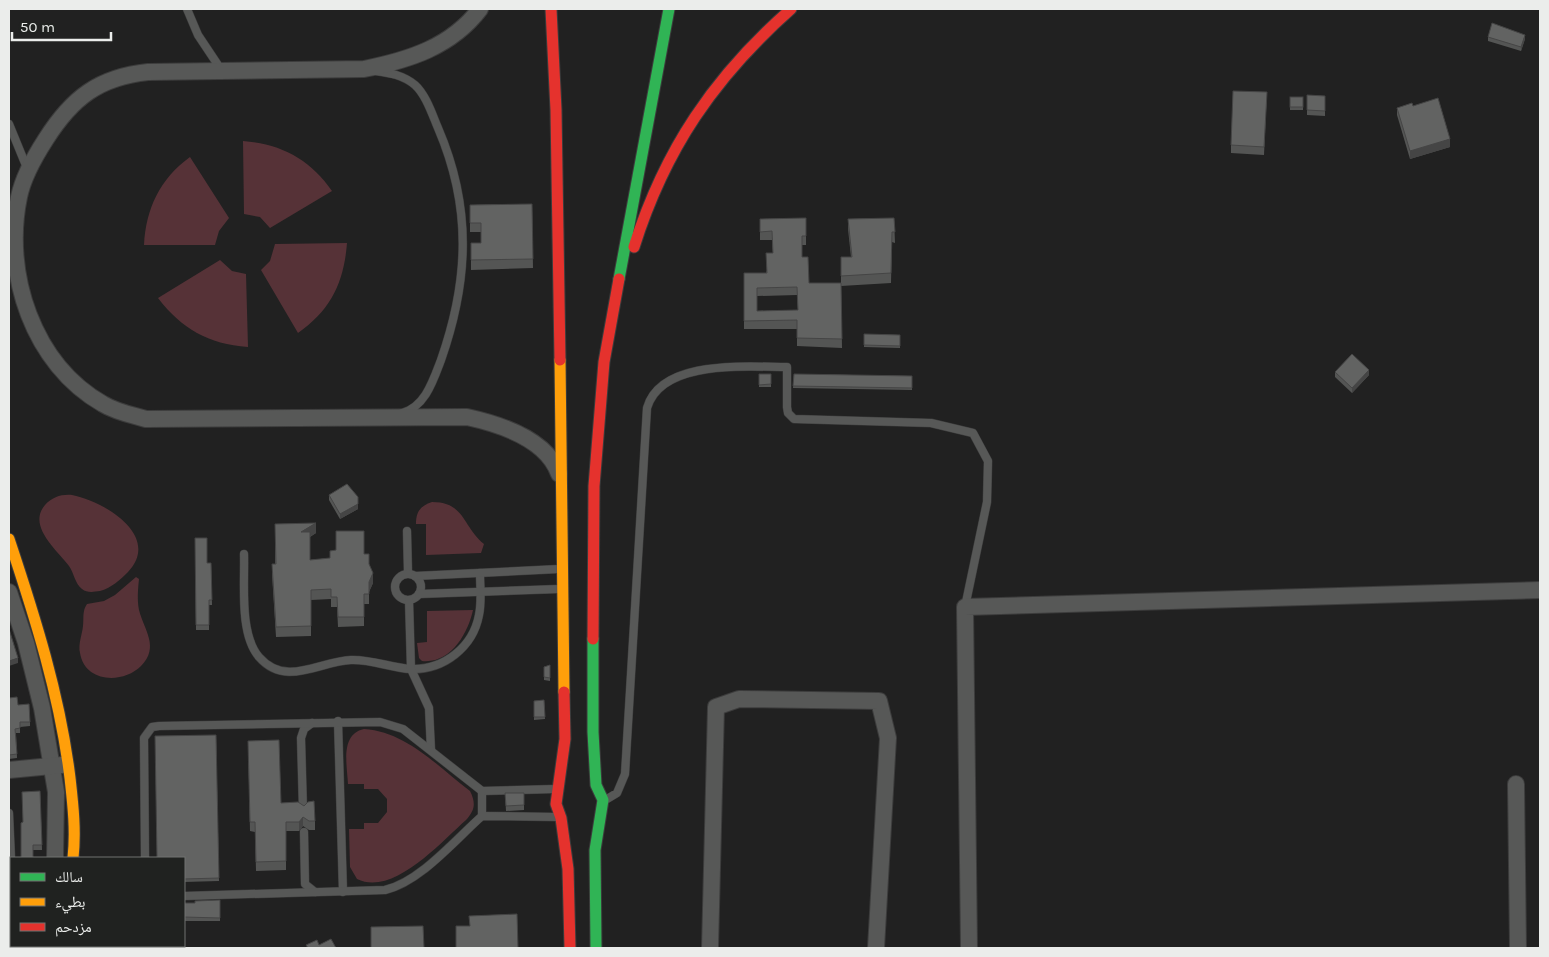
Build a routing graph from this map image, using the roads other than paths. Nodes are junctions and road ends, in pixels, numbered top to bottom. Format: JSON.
{"nodes":[{"id":1,"x":186,"y":9,"type":"edge"},
{"id":2,"x":480,"y":9,"type":"edge"},
{"id":3,"x":551,"y":9,"type":"edge"},
{"id":4,"x":669,"y":9,"type":"edge"},
{"id":5,"x":791,"y":9,"type":"edge"},
{"id":6,"x":364,"y":69,"type":"junction"},
{"id":7,"x":222,"y":71,"type":"junction"},
{"id":8,"x":9,"y":124,"type":"edge"},
{"id":9,"x":28,"y":171,"type":"junction"},
{"id":10,"x":604,"y":362,"type":"junction"},
{"id":11,"x":388,"y":416,"type":"junction"},
{"id":12,"x":562,"y":485,"type":"junction"},
{"id":13,"x":407,"y":531,"type":"dead end"},
{"id":14,"x":9,"y":539,"type":"edge"},
{"id":15,"x":244,"y":554,"type":"dead end"},
{"id":16,"x":563,"y":569,"type":"junction"},
{"id":17,"x":480,"y":573,"type":"junction"},
{"id":18,"x":412,"y":574,"type":"junction"},
{"id":19,"x":564,"y":589,"type":"junction"},
{"id":20,"x":1540,"y":590,"type":"edge"},
{"id":21,"x":9,"y":592,"type":"edge"},
{"id":22,"x":480,"y":592,"type":"junction"},
{"id":23,"x":419,"y":594,"type":"junction"},
{"id":24,"x":409,"y":600,"type":"junction"},
{"id":25,"x":965,"y":607,"type":"junction"},
{"id":26,"x":411,"y":669,"type":"junction"},
{"id":27,"x":338,"y":721,"type":"junction"},
{"id":28,"x":314,"y":722,"type":"junction"},
{"id":29,"x":431,"y":750,"type":"junction"},
{"id":30,"x":69,"y":765,"type":"junction"},
{"id":31,"x":51,"y":766,"type":"junction"},
{"id":32,"x":9,"y":770,"type":"edge"},
{"id":33,"x":1516,"y":784,"type":"dead end"},
{"id":34,"x":596,"y":785,"type":"junction"},
{"id":35,"x":560,"y":788,"type":"junction"},
{"id":36,"x":482,"y":791,"type":"junction"},
{"id":37,"x":602,"y":800,"type":"junction"},
{"id":38,"x":303,"y":810,"type":"edge"},
{"id":39,"x":9,"y":813,"type":"edge"},
{"id":40,"x":599,"y":815,"type":"junction"},
{"id":41,"x":482,"y":816,"type":"junction"},
{"id":42,"x":561,"y":818,"type":"junction"},
{"id":43,"x":588,"y":824,"type":"dead end"},
{"id":44,"x":573,"y":826,"type":"dead end"},
{"id":45,"x":304,"y":832,"type":"dead end"},
{"id":46,"x":11,"y":857,"type":"edge"},
{"id":47,"x":55,"y":857,"type":"edge"},
{"id":48,"x":73,"y":857,"type":"edge"},
{"id":49,"x":145,"y":857,"type":"edge"},
{"id":50,"x":316,"y":892,"type":"junction"},
{"id":51,"x":343,"y":892,"type":"junction"},
{"id":52,"x":185,"y":896,"type":"edge"},
{"id":53,"x":570,"y":948,"type":"edge"},
{"id":54,"x":596,"y":948,"type":"edge"},
{"id":55,"x":710,"y":948,"type":"edge"},
{"id":56,"x":876,"y":948,"type":"edge"},
{"id":57,"x":968,"y":948,"type":"edge"},
{"id":58,"x":1518,"y":948,"type":"edge"}],
"edges":[{"from":1,"to":7,"type":"lane"},
{"from":2,"to":6,"type":"street"},
{"from":3,"to":12,"type":"main road"},
{"from":4,"to":10,"type":"main road"},
{"from":5,"to":10,"type":"main road"},
{"from":6,"to":7,"type":"street"},
{"from":6,"to":11,"type":"lane"},
{"from":7,"to":9,"type":"street"},
{"from":8,"to":9,"type":"lane"},
{"from":9,"to":11,"type":"street"},
{"from":10,"to":34,"type":"main road"},
{"from":11,"to":12,"type":"street"},
{"from":12,"to":16,"type":"main road"},
{"from":13,"to":18,"type":"lane"},
{"from":14,"to":30,"type":"main road"},
{"from":15,"to":26,"type":"lane"},
{"from":16,"to":17,"type":"lane"},
{"from":16,"to":19,"type":"main road"},
{"from":17,"to":18,"type":"lane"},
{"from":17,"to":22,"type":"lane"},
{"from":18,"to":23,"type":"lane"},
{"from":18,"to":24,"type":"lane"},
{"from":19,"to":22,"type":"lane"},
{"from":19,"to":35,"type":"main road"},
{"from":20,"to":25,"type":"street"},
{"from":21,"to":31,"type":"street"},
{"from":22,"to":23,"type":"lane"},
{"from":22,"to":26,"type":"lane"},
{"from":23,"to":24,"type":"lane"},
{"from":24,"to":26,"type":"lane"},
{"from":25,"to":37,"type":"lane"},
{"from":25,"to":57,"type":"street"},
{"from":26,"to":29,"type":"lane"},
{"from":27,"to":28,"type":"lane"},
{"from":27,"to":29,"type":"lane"},
{"from":27,"to":51,"type":"lane"},
{"from":28,"to":38,"type":"lane"},
{"from":28,"to":49,"type":"lane"},
{"from":29,"to":36,"type":"lane"},
{"from":30,"to":31,"type":"street"},
{"from":30,"to":48,"type":"main road"},
{"from":31,"to":32,"type":"street"},
{"from":31,"to":47,"type":"street"},
{"from":33,"to":58,"type":"street"},
{"from":34,"to":35,"type":"main road"},
{"from":34,"to":37,"type":"main road"},
{"from":35,"to":36,"type":"lane"},
{"from":35,"to":42,"type":"main road"},
{"from":36,"to":41,"type":"lane"},
{"from":37,"to":40,"type":"main road"},
{"from":39,"to":46,"type":"lane"},
{"from":40,"to":43,"type":"main road"},
{"from":40,"to":54,"type":"main road"},
{"from":41,"to":42,"type":"lane"},
{"from":41,"to":51,"type":"lane"},
{"from":42,"to":44,"type":"main road"},
{"from":42,"to":53,"type":"main road"},
{"from":45,"to":50,"type":"lane"},
{"from":50,"to":51,"type":"lane"},
{"from":50,"to":52,"type":"lane"},
{"from":55,"to":56,"type":"street"}]}
